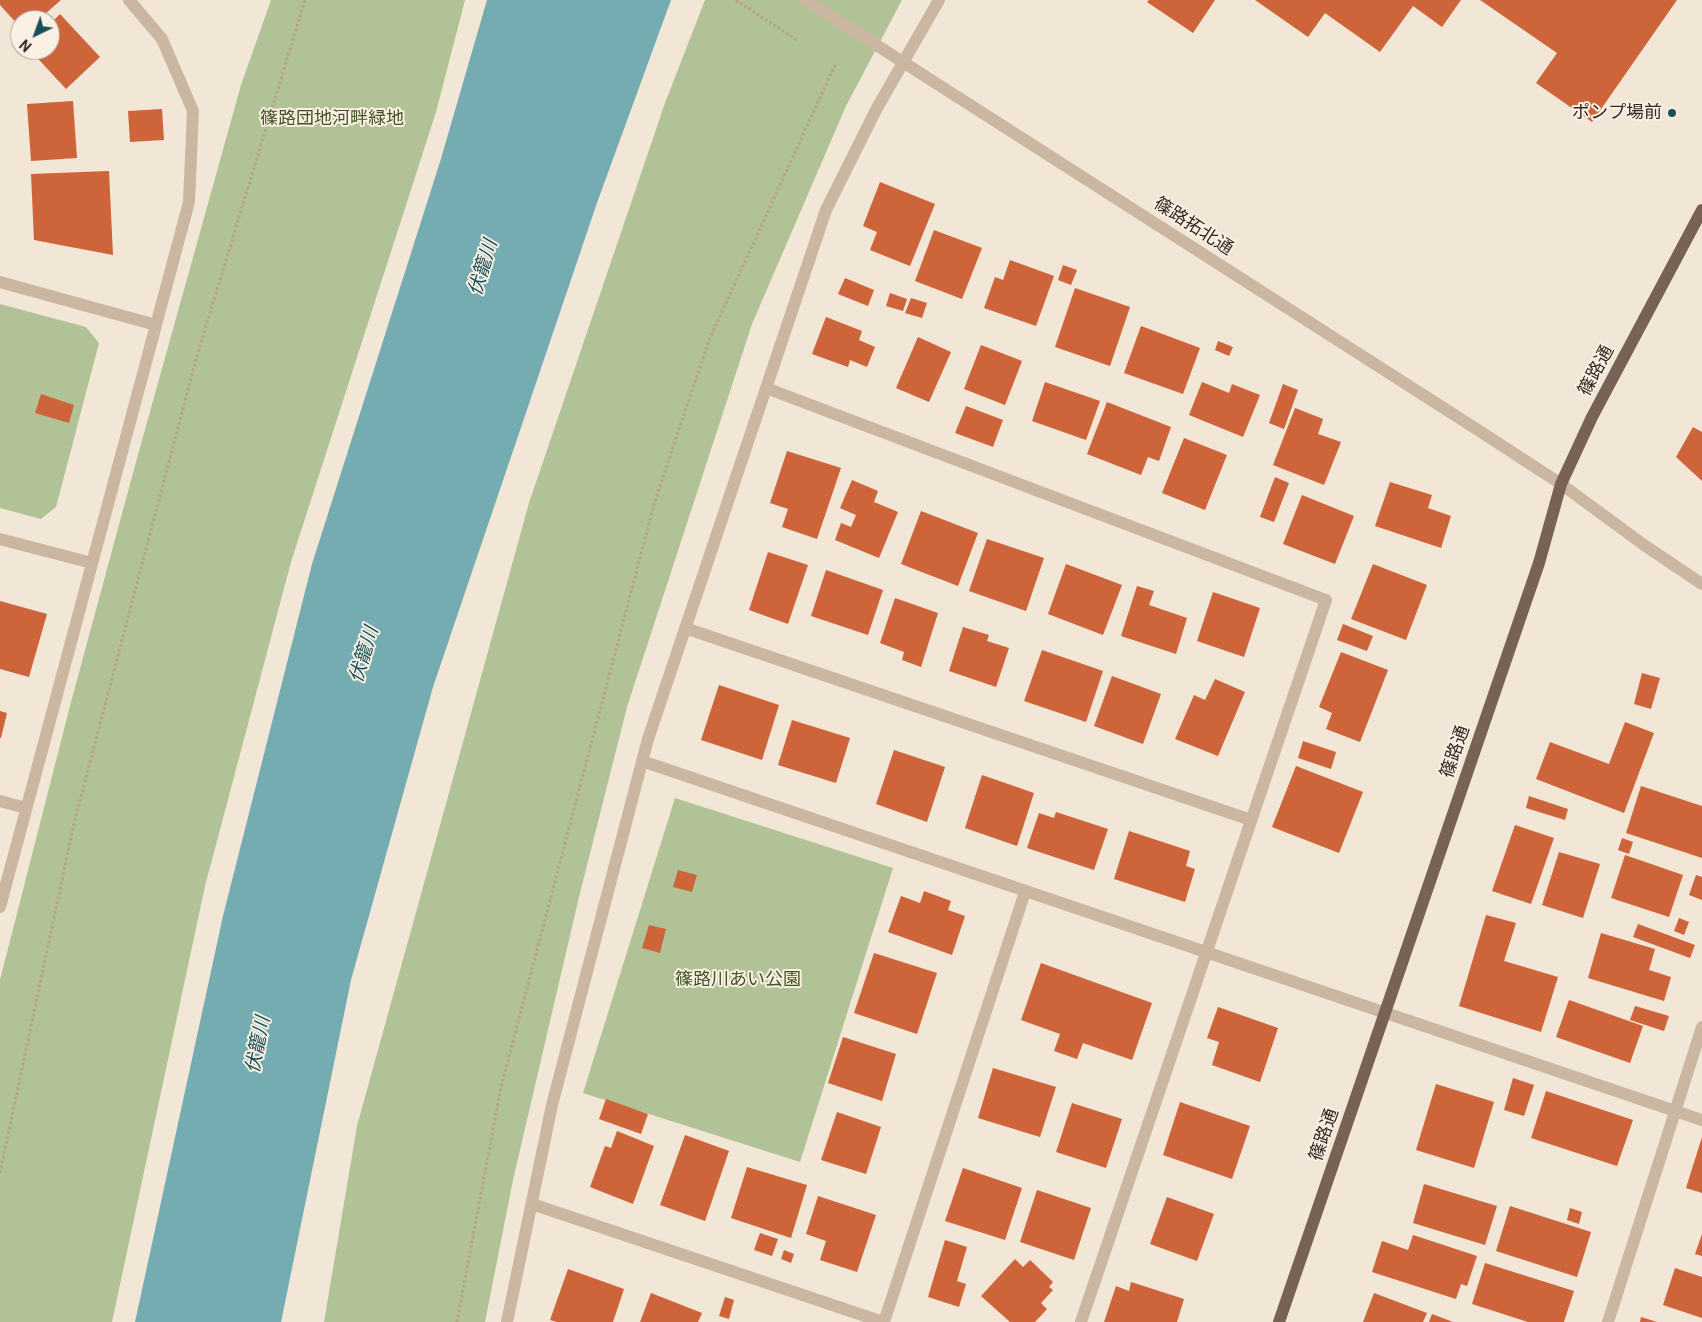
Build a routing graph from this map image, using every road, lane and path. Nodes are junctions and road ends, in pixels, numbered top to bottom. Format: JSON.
{"nodes":[{"id":1,"x":129,"y":0,"type":"edge"},
{"id":2,"x":305,"y":0,"type":"edge"},
{"id":3,"x":736,"y":0,"type":"edge"},
{"id":4,"x":806,"y":0,"type":"edge"},
{"id":5,"x":939,"y":0,"type":"edge"},
{"id":6,"x":797,"y":40,"type":"dead end"},
{"id":7,"x":903,"y":62,"type":"junction"},
{"id":8,"x":835,"y":65,"type":"dead end"},
{"id":9,"x":1702,"y":210,"type":"edge"},
{"id":10,"x":0,"y":282,"type":"edge"},
{"id":11,"x":156,"y":325,"type":"junction"},
{"id":12,"x":766,"y":388,"type":"junction"},
{"id":13,"x":1561,"y":484,"type":"junction"},
{"id":14,"x":0,"y":538,"type":"edge"},
{"id":15,"x":92,"y":563,"type":"junction"},
{"id":16,"x":1702,"y":584,"type":"edge"},
{"id":17,"x":685,"y":628,"type":"junction"},
{"id":18,"x":642,"y":761,"type":"junction"},
{"id":19,"x":0,"y":801,"type":"edge"},
{"id":20,"x":26,"y":808,"type":"junction"},
{"id":21,"x":1251,"y":820,"type":"junction"},
{"id":22,"x":1025,"y":892,"type":"junction"},
{"id":23,"x":0,"y":907,"type":"edge"},
{"id":24,"x":1206,"y":953,"type":"junction"},
{"id":25,"x":1386,"y":1012,"type":"junction"},
{"id":26,"x":1702,"y":1027,"type":"edge"},
{"id":27,"x":1676,"y":1111,"type":"junction"},
{"id":28,"x":1702,"y":1120,"type":"edge"},
{"id":29,"x":0,"y":1173,"type":"edge"},
{"id":30,"x":532,"y":1204,"type":"junction"},
{"id":31,"x":457,"y":1322,"type":"edge"},
{"id":32,"x":507,"y":1322,"type":"edge"},
{"id":33,"x":884,"y":1322,"type":"edge"},
{"id":34,"x":1081,"y":1322,"type":"edge"},
{"id":35,"x":1279,"y":1322,"type":"edge"},
{"id":36,"x":1608,"y":1322,"type":"edge"}],
"edges":[{"from":1,"to":11,"type":"street"},
{"from":2,"to":29,"type":"path"},
{"from":3,"to":6,"type":"path"},
{"from":4,"to":7,"type":"street","name":"篠路拓北通"},
{"from":5,"to":7,"type":"street"},
{"from":7,"to":12,"type":"street"},
{"from":7,"to":13,"type":"street","name":"篠路拓北通"},
{"from":8,"to":31,"type":"path"},
{"from":9,"to":13,"type":"main road","name":"篠路通"},
{"from":10,"to":11,"type":"street"},
{"from":11,"to":15,"type":"street"},
{"from":12,"to":17,"type":"street"},
{"from":12,"to":21,"type":"street"},
{"from":13,"to":16,"type":"street","name":"篠路拓北通"},
{"from":13,"to":25,"type":"main road","name":"篠路通"},
{"from":14,"to":15,"type":"street"},
{"from":15,"to":20,"type":"street"},
{"from":17,"to":18,"type":"street"},
{"from":17,"to":21,"type":"street"},
{"from":18,"to":22,"type":"street"},
{"from":18,"to":30,"type":"street"},
{"from":19,"to":20,"type":"street"},
{"from":20,"to":23,"type":"street"},
{"from":21,"to":24,"type":"street"},
{"from":22,"to":24,"type":"street"},
{"from":22,"to":33,"type":"street"},
{"from":24,"to":25,"type":"street"},
{"from":24,"to":34,"type":"street"},
{"from":25,"to":27,"type":"street"},
{"from":25,"to":35,"type":"main road","name":"篠路通"},
{"from":26,"to":27,"type":"street"},
{"from":27,"to":28,"type":"street"},
{"from":27,"to":36,"type":"street"},
{"from":30,"to":32,"type":"street"},
{"from":30,"to":33,"type":"street"}]}
